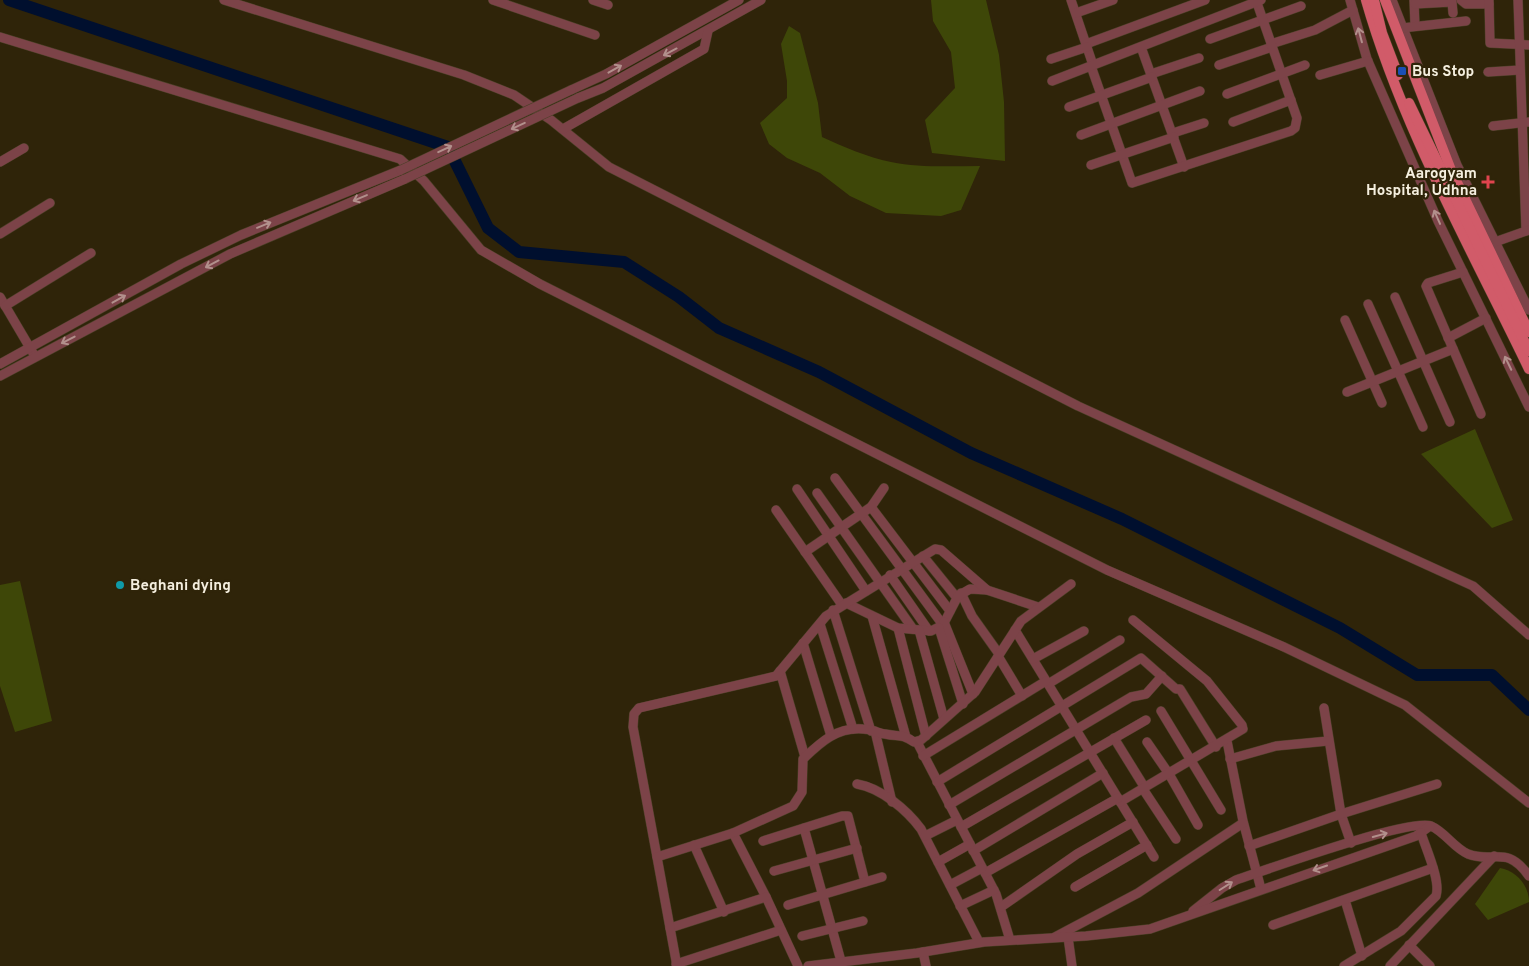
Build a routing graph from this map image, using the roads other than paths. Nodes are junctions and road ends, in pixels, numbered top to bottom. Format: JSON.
{"nodes":[{"id":1,"x":224,"y":0,"type":"edge"},
{"id":2,"x":493,"y":0,"type":"edge"},
{"id":3,"x":593,"y":0,"type":"edge"},
{"id":4,"x":739,"y":0,"type":"edge"},
{"id":5,"x":762,"y":0,"type":"edge"},
{"id":6,"x":1071,"y":0,"type":"edge"},
{"id":7,"x":1114,"y":0,"type":"edge"},
{"id":8,"x":1205,"y":0,"type":"edge"},
{"id":9,"x":1350,"y":0,"type":"edge"},
{"id":10,"x":1366,"y":0,"type":"edge"},
{"id":11,"x":1375,"y":0,"type":"edge"},
{"id":12,"x":1385,"y":0,"type":"edge"},
{"id":13,"x":1392,"y":0,"type":"edge"},
{"id":14,"x":1461,"y":0,"type":"edge"},
{"id":15,"x":1518,"y":0,"type":"edge"},
{"id":16,"x":1258,"y":1,"type":"edge"},
{"id":17,"x":1414,"y":2,"type":"edge"},
{"id":18,"x":1489,"y":2,"type":"edge"},
{"id":19,"x":514,"y":3,"type":"edge"},
{"id":20,"x":608,"y":6,"type":"dead end"},
{"id":21,"x":1301,"y":6,"type":"dead end"},
{"id":22,"x":1353,"y":10,"type":"junction"},
{"id":23,"x":1076,"y":13,"type":"junction"},
{"id":24,"x":1452,"y":13,"type":"dead end"},
{"id":25,"x":1263,"y":20,"type":"junction"},
{"id":26,"x":1466,"y":21,"type":"dead end"},
{"id":27,"x":1415,"y":26,"type":"junction"},
{"id":28,"x":1402,"y":28,"type":"junction"},
{"id":29,"x":710,"y":30,"type":"junction"},
{"id":30,"x":595,"y":35,"type":"dead end"},
{"id":31,"x":0,"y":37,"type":"edge"},
{"id":32,"x":1210,"y":39,"type":"dead end"},
{"id":33,"x":1524,"y":45,"type":"edge"},
{"id":34,"x":1087,"y":46,"type":"junction"},
{"id":35,"x":1272,"y":46,"type":"junction"},
{"id":36,"x":1141,"y":47,"type":"junction"},
{"id":37,"x":1199,"y":58,"type":"dead end"},
{"id":38,"x":1051,"y":59,"type":"dead end"},
{"id":39,"x":1368,"y":61,"type":"junction"},
{"id":40,"x":1218,"y":64,"type":"dead end"},
{"id":41,"x":1305,"y":64,"type":"dead end"},
{"id":42,"x":1092,"y":66,"type":"junction"},
{"id":43,"x":1523,"y":68,"type":"edge"},
{"id":44,"x":1488,"y":72,"type":"dead end"},
{"id":45,"x":1281,"y":74,"type":"junction"},
{"id":46,"x":1320,"y":75,"type":"dead end"},
{"id":47,"x":1151,"y":76,"type":"junction"},
{"id":48,"x":1052,"y":81,"type":"dead end"},
{"id":49,"x":1200,"y":91,"type":"dead end"},
{"id":50,"x":1227,"y":94,"type":"dead end"},
{"id":51,"x":1525,"y":94,"type":"edge"},
{"id":52,"x":1101,"y":96,"type":"junction"},
{"id":53,"x":1290,"y":100,"type":"junction"},
{"id":54,"x":1162,"y":106,"type":"junction"},
{"id":55,"x":1069,"y":107,"type":"dead end"},
{"id":56,"x":1233,"y":122,"type":"dead end"},
{"id":57,"x":1526,"y":122,"type":"edge"},
{"id":58,"x":1204,"y":123,"type":"dead end"},
{"id":59,"x":1111,"y":125,"type":"junction"},
{"id":60,"x":1493,"y":126,"type":"dead end"},
{"id":61,"x":563,"y":130,"type":"junction"},
{"id":62,"x":1080,"y":135,"type":"dead end"},
{"id":63,"x":1174,"y":135,"type":"junction"},
{"id":64,"x":24,"y":148,"type":"dead end"},
{"id":65,"x":1122,"y":154,"type":"junction"},
{"id":66,"x":0,"y":162,"type":"edge"},
{"id":67,"x":1090,"y":165,"type":"dead end"},
{"id":68,"x":1184,"y":167,"type":"junction"},
{"id":69,"x":50,"y":204,"type":"dead end"},
{"id":70,"x":1527,"y":231,"type":"edge"},
{"id":71,"x":0,"y":234,"type":"edge"},
{"id":72,"x":1495,"y":242,"type":"junction"},
{"id":73,"x":91,"y":253,"type":"dead end"},
{"id":74,"x":1463,"y":272,"type":"junction"},
{"id":75,"x":0,"y":297,"type":"edge"},
{"id":76,"x":1395,"y":297,"type":"dead end"},
{"id":77,"x":1368,"y":304,"type":"dead end"},
{"id":78,"x":5,"y":306,"type":"junction"},
{"id":79,"x":1529,"y":310,"type":"edge"},
{"id":80,"x":1486,"y":318,"type":"junction"},
{"id":81,"x":1345,"y":320,"type":"dead end"},
{"id":82,"x":1529,"y":332,"type":"edge"},
{"id":83,"x":1448,"y":338,"type":"junction"},
{"id":84,"x":31,"y":348,"type":"junction"},
{"id":85,"x":1452,"y":349,"type":"junction"},
{"id":86,"x":1529,"y":350,"type":"edge"},
{"id":87,"x":36,"y":357,"type":"junction"},
{"id":88,"x":1424,"y":360,"type":"junction"},
{"id":89,"x":0,"y":364,"type":"edge"},
{"id":90,"x":1529,"y":369,"type":"edge"},
{"id":91,"x":1398,"y":371,"type":"junction"},
{"id":92,"x":0,"y":376,"type":"edge"},
{"id":93,"x":1373,"y":382,"type":"junction"},
{"id":94,"x":1347,"y":392,"type":"dead end"},
{"id":95,"x":1382,"y":402,"type":"dead end"},
{"id":96,"x":1529,"y":407,"type":"edge"},
{"id":97,"x":1481,"y":414,"type":"dead end"},
{"id":98,"x":1450,"y":422,"type":"dead end"},
{"id":99,"x":1423,"y":427,"type":"dead end"},
{"id":100,"x":835,"y":478,"type":"dead end"},
{"id":101,"x":884,"y":488,"type":"dead end"},
{"id":102,"x":797,"y":489,"type":"dead end"},
{"id":103,"x":816,"y":493,"type":"dead end"},
{"id":104,"x":871,"y":507,"type":"junction"},
{"id":105,"x":776,"y":510,"type":"dead end"},
{"id":106,"x":861,"y":514,"type":"junction"},
{"id":107,"x":840,"y":528,"type":"junction"},
{"id":108,"x":828,"y":536,"type":"junction"},
{"id":109,"x":805,"y":552,"type":"junction"},
{"id":110,"x":923,"y":556,"type":"junction"},
{"id":111,"x":913,"y":562,"type":"junction"},
{"id":112,"x":901,"y":569,"type":"junction"},
{"id":113,"x":890,"y":575,"type":"junction"},
{"id":114,"x":879,"y":583,"type":"junction"},
{"id":115,"x":1071,"y":584,"type":"dead end"},
{"id":116,"x":866,"y":590,"type":"junction"},
{"id":117,"x":987,"y":590,"type":"junction"},
{"id":118,"x":959,"y":596,"type":"junction"},
{"id":119,"x":844,"y":604,"type":"junction"},
{"id":120,"x":1038,"y":607,"type":"junction"},
{"id":121,"x":833,"y":610,"type":"junction"},
{"id":122,"x":950,"y":611,"type":"junction"},
{"id":123,"x":872,"y":616,"type":"junction"},
{"id":124,"x":1133,"y":620,"type":"dead end"},
{"id":125,"x":820,"y":624,"type":"junction"},
{"id":126,"x":942,"y":625,"type":"junction"},
{"id":127,"x":898,"y":628,"type":"junction"},
{"id":128,"x":920,"y":630,"type":"junction"},
{"id":129,"x":1015,"y":630,"type":"junction"},
{"id":130,"x":1084,"y":630,"type":"dead end"},
{"id":131,"x":1529,"y":635,"type":"edge"},
{"id":132,"x":1120,"y":640,"type":"dead end"},
{"id":133,"x":803,"y":644,"type":"junction"},
{"id":134,"x":999,"y":655,"type":"junction"},
{"id":135,"x":1033,"y":659,"type":"junction"},
{"id":136,"x":780,"y":671,"type":"junction"},
{"id":137,"x":1162,"y":676,"type":"junction"},
{"id":138,"x":1047,"y":682,"type":"junction"},
{"id":139,"x":972,"y":694,"type":"junction"},
{"id":140,"x":1022,"y":696,"type":"junction"},
{"id":141,"x":963,"y":704,"type":"junction"},
{"id":142,"x":1061,"y":706,"type":"junction"},
{"id":143,"x":1324,"y":708,"type":"dead end"},
{"id":144,"x":1161,"y":711,"type":"dead end"},
{"id":145,"x":944,"y":719,"type":"junction"},
{"id":146,"x":1146,"y":720,"type":"dead end"},
{"id":147,"x":853,"y":729,"type":"junction"},
{"id":148,"x":1076,"y":729,"type":"junction"},
{"id":149,"x":873,"y":731,"type":"junction"},
{"id":150,"x":831,"y":736,"type":"junction"},
{"id":151,"x":926,"y":736,"type":"junction"},
{"id":152,"x":906,"y":737,"type":"junction"},
{"id":153,"x":1114,"y":738,"type":"junction"},
{"id":154,"x":1227,"y":741,"type":"junction"},
{"id":155,"x":1328,"y":741,"type":"junction"},
{"id":156,"x":917,"y":742,"type":"junction"},
{"id":157,"x":1147,"y":742,"type":"dead end"},
{"id":158,"x":1216,"y":747,"type":"junction"},
{"id":159,"x":1089,"y":752,"type":"junction"},
{"id":160,"x":923,"y":756,"type":"junction"},
{"id":161,"x":805,"y":757,"type":"junction"},
{"id":162,"x":1230,"y":759,"type":"junction"},
{"id":163,"x":1193,"y":760,"type":"junction"},
{"id":164,"x":1103,"y":773,"type":"junction"},
{"id":165,"x":1169,"y":774,"type":"junction"},
{"id":166,"x":937,"y":782,"type":"junction"},
{"id":167,"x":857,"y":784,"type":"dead end"},
{"id":168,"x":1437,"y":784,"type":"dead end"},
{"id":169,"x":1144,"y":789,"type":"junction"},
{"id":170,"x":1119,"y":800,"type":"junction"},
{"id":171,"x":892,"y":802,"type":"junction"},
{"id":172,"x":1529,"y":803,"type":"edge"},
{"id":173,"x":949,"y":805,"type":"junction"},
{"id":174,"x":1221,"y":810,"type":"dead end"},
{"id":175,"x":1341,"y":814,"type":"junction"},
{"id":176,"x":1133,"y":822,"type":"junction"},
{"id":177,"x":1243,"y":823,"type":"junction"},
{"id":178,"x":959,"y":824,"type":"junction"},
{"id":179,"x":1198,"y":825,"type":"dead end"},
{"id":180,"x":1430,"y":826,"type":"junction"},
{"id":181,"x":804,"y":828,"type":"junction"},
{"id":182,"x":1421,"y":833,"type":"junction"},
{"id":183,"x":733,"y":834,"type":"junction"},
{"id":184,"x":925,"y":836,"type":"junction"},
{"id":185,"x":1176,"y":839,"type":"dead end"},
{"id":186,"x":763,"y":842,"type":"dead end"},
{"id":187,"x":1350,"y":842,"type":"junction"},
{"id":188,"x":694,"y":845,"type":"junction"},
{"id":189,"x":1147,"y":845,"type":"junction"},
{"id":190,"x":1249,"y":846,"type":"junction"},
{"id":191,"x":857,"y":848,"type":"junction"},
{"id":192,"x":971,"y":848,"type":"junction"},
{"id":193,"x":1494,"y":856,"type":"junction"},
{"id":194,"x":658,"y":857,"type":"junction"},
{"id":195,"x":1154,"y":857,"type":"dead end"},
{"id":196,"x":813,"y":860,"type":"junction"},
{"id":197,"x":938,"y":862,"type":"junction"},
{"id":198,"x":1433,"y":868,"type":"junction"},
{"id":199,"x":774,"y":871,"type":"dead end"},
{"id":200,"x":984,"y":871,"type":"junction"},
{"id":201,"x":1257,"y":873,"type":"junction"},
{"id":202,"x":1529,"y":876,"type":"edge"},
{"id":203,"x":882,"y":877,"type":"dead end"},
{"id":204,"x":865,"y":882,"type":"junction"},
{"id":205,"x":950,"y":886,"type":"junction"},
{"id":206,"x":1075,"y":887,"type":"dead end"},
{"id":207,"x":1261,"y":888,"type":"junction"},
{"id":208,"x":994,"y":890,"type":"junction"},
{"id":209,"x":822,"y":894,"type":"junction"},
{"id":210,"x":766,"y":897,"type":"junction"},
{"id":211,"x":1345,"y":900,"type":"junction"},
{"id":212,"x":788,"y":905,"type":"dead end"},
{"id":213,"x":960,"y":906,"type":"junction"},
{"id":214,"x":1001,"y":907,"type":"junction"},
{"id":215,"x":724,"y":912,"type":"junction"},
{"id":216,"x":1187,"y":916,"type":"junction"},
{"id":217,"x":862,"y":921,"type":"dead end"},
{"id":218,"x":1273,"y":926,"type":"dead end"},
{"id":219,"x":832,"y":927,"type":"junction"},
{"id":220,"x":670,"y":928,"type":"junction"},
{"id":221,"x":781,"y":930,"type":"junction"},
{"id":222,"x":802,"y":936,"type":"dead end"},
{"id":223,"x":1068,"y":937,"type":"junction"},
{"id":224,"x":1053,"y":938,"type":"junction"},
{"id":225,"x":1010,"y":940,"type":"junction"},
{"id":226,"x":978,"y":942,"type":"junction"},
{"id":227,"x":1410,"y":945,"type":"junction"},
{"id":228,"x":923,"y":952,"type":"junction"},
{"id":229,"x":1362,"y":956,"type":"junction"},
{"id":230,"x":841,"y":961,"type":"junction"},
{"id":231,"x":677,"y":965,"type":"edge"},
{"id":232,"x":798,"y":966,"type":"edge"},
{"id":233,"x":808,"y":966,"type":"edge"},
{"id":234,"x":926,"y":966,"type":"edge"},
{"id":235,"x":1072,"y":966,"type":"edge"},
{"id":236,"x":1344,"y":966,"type":"edge"},
{"id":237,"x":1390,"y":966,"type":"edge"},
{"id":238,"x":1430,"y":966,"type":"edge"}],
"edges":[{"from":1,"to":61,"type":"street"},
{"from":2,"to":19,"type":"street"},
{"from":3,"to":20,"type":"street"},
{"from":84,"to":4,"type":"street","one_way":true,"bridge":true},
{"from":5,"to":29,"type":"street"},
{"from":6,"to":23,"type":"street"},
{"from":7,"to":23,"type":"street"},
{"from":8,"to":34,"type":"street"},
{"from":9,"to":22,"type":"street"},
{"from":10,"to":90,"type":"main road"},
{"from":11,"to":86,"type":"main road"},
{"from":12,"to":82,"type":"main road"},
{"from":13,"to":28,"type":"street"},
{"from":14,"to":18,"type":"street"},
{"from":15,"to":33,"type":"street"},
{"from":16,"to":25,"type":"street"},
{"from":16,"to":36,"type":"street"},
{"from":17,"to":24,"type":"street"},
{"from":17,"to":27,"type":"street"},
{"from":18,"to":33,"type":"street"},
{"from":19,"to":30,"type":"street"},
{"from":21,"to":25,"type":"street"},
{"from":22,"to":35,"type":"street"},
{"from":39,"to":22,"type":"street","one_way":true},
{"from":23,"to":34,"type":"street"},
{"from":25,"to":32,"type":"street"},
{"from":25,"to":35,"type":"street"},
{"from":26,"to":27,"type":"street"},
{"from":27,"to":28,"type":"street"},
{"from":28,"to":72,"type":"street"},
{"from":29,"to":61,"type":"street"},
{"from":29,"to":87,"type":"street","one_way":true,"bridge":true},
{"from":31,"to":172,"type":"street"},
{"from":33,"to":43,"type":"street"},
{"from":34,"to":38,"type":"street"},
{"from":34,"to":42,"type":"street"},
{"from":35,"to":40,"type":"street"},
{"from":35,"to":45,"type":"street"},
{"from":36,"to":42,"type":"street"},
{"from":36,"to":47,"type":"street"},
{"from":37,"to":47,"type":"street"},
{"from":39,"to":46,"type":"street"},
{"from":74,"to":39,"type":"street","one_way":true},
{"from":41,"to":45,"type":"street"},
{"from":42,"to":48,"type":"street"},
{"from":42,"to":52,"type":"street"},
{"from":43,"to":44,"type":"street"},
{"from":43,"to":51,"type":"street"},
{"from":45,"to":50,"type":"street"},
{"from":45,"to":53,"type":"street"},
{"from":47,"to":52,"type":"street"},
{"from":47,"to":54,"type":"street"},
{"from":49,"to":54,"type":"street"},
{"from":51,"to":57,"type":"street"},
{"from":52,"to":55,"type":"street"},
{"from":52,"to":59,"type":"street"},
{"from":53,"to":56,"type":"street"},
{"from":53,"to":68,"type":"street"},
{"from":54,"to":59,"type":"street"},
{"from":54,"to":63,"type":"street"},
{"from":57,"to":60,"type":"street"},
{"from":57,"to":70,"type":"street"},
{"from":58,"to":63,"type":"street"},
{"from":59,"to":62,"type":"street"},
{"from":59,"to":65,"type":"street"},
{"from":61,"to":131,"type":"street"},
{"from":63,"to":65,"type":"street"},
{"from":63,"to":68,"type":"street"},
{"from":64,"to":66,"type":"street"},
{"from":65,"to":67,"type":"street"},
{"from":65,"to":68,"type":"street"},
{"from":69,"to":71,"type":"street"},
{"from":70,"to":72,"type":"street"},
{"from":72,"to":79,"type":"street"},
{"from":73,"to":78,"type":"street"},
{"from":74,"to":80,"type":"street"},
{"from":74,"to":83,"type":"street"},
{"from":75,"to":78,"type":"street"},
{"from":76,"to":88,"type":"street"},
{"from":77,"to":91,"type":"street"},
{"from":78,"to":84,"type":"street"},
{"from":80,"to":83,"type":"street"},
{"from":96,"to":80,"type":"street","one_way":true},
{"from":81,"to":93,"type":"street"},
{"from":83,"to":85,"type":"street"},
{"from":84,"to":87,"type":"street"},
{"from":84,"to":89,"type":"street"},
{"from":85,"to":88,"type":"street"},
{"from":85,"to":97,"type":"street"},
{"from":87,"to":92,"type":"street"},
{"from":88,"to":91,"type":"street"},
{"from":88,"to":98,"type":"street"},
{"from":91,"to":93,"type":"street"},
{"from":91,"to":99,"type":"street"},
{"from":93,"to":94,"type":"street"},
{"from":93,"to":95,"type":"street"},
{"from":100,"to":106,"type":"street"},
{"from":101,"to":104,"type":"street"},
{"from":102,"to":108,"type":"street"},
{"from":103,"to":107,"type":"street"},
{"from":104,"to":106,"type":"street"},
{"from":104,"to":111,"type":"street"},
{"from":105,"to":109,"type":"street"},
{"from":106,"to":107,"type":"street"},
{"from":106,"to":112,"type":"street"},
{"from":107,"to":108,"type":"street"},
{"from":107,"to":114,"type":"street"},
{"from":108,"to":109,"type":"street"},
{"from":108,"to":116,"type":"street"},
{"from":109,"to":119,"type":"street"},
{"from":110,"to":111,"type":"street"},
{"from":110,"to":117,"type":"street"},
{"from":110,"to":118,"type":"street"},
{"from":111,"to":112,"type":"street"},
{"from":111,"to":122,"type":"street"},
{"from":112,"to":113,"type":"street"},
{"from":112,"to":126,"type":"street"},
{"from":113,"to":114,"type":"street"},
{"from":113,"to":128,"type":"street"},
{"from":114,"to":116,"type":"street"},
{"from":114,"to":128,"type":"street"},
{"from":115,"to":120,"type":"street"},
{"from":116,"to":119,"type":"street"},
{"from":117,"to":118,"type":"street"},
{"from":117,"to":120,"type":"street"},
{"from":118,"to":122,"type":"street"},
{"from":118,"to":134,"type":"street"},
{"from":119,"to":121,"type":"street"},
{"from":119,"to":123,"type":"street"},
{"from":120,"to":129,"type":"street"},
{"from":121,"to":125,"type":"street"},
{"from":121,"to":149,"type":"street"},
{"from":122,"to":126,"type":"street"},
{"from":123,"to":127,"type":"street"},
{"from":123,"to":152,"type":"street"},
{"from":124,"to":154,"type":"street"},
{"from":125,"to":133,"type":"street"},
{"from":125,"to":147,"type":"street"},
{"from":126,"to":128,"type":"street"},
{"from":126,"to":139,"type":"street"},
{"from":126,"to":141,"type":"street"},
{"from":127,"to":128,"type":"street"},
{"from":127,"to":151,"type":"street"},
{"from":128,"to":145,"type":"street"},
{"from":129,"to":134,"type":"street"},
{"from":129,"to":135,"type":"street"},
{"from":130,"to":135,"type":"street"},
{"from":132,"to":138,"type":"street"},
{"from":133,"to":136,"type":"street"},
{"from":133,"to":150,"type":"street"},
{"from":134,"to":139,"type":"street"},
{"from":134,"to":140,"type":"street"},
{"from":135,"to":138,"type":"street"},
{"from":136,"to":161,"type":"street"},
{"from":136,"to":194,"type":"street"},
{"from":137,"to":142,"type":"street"},
{"from":137,"to":148,"type":"street"},
{"from":137,"to":158,"type":"street"},
{"from":138,"to":140,"type":"street"},
{"from":138,"to":142,"type":"street"},
{"from":139,"to":141,"type":"street"},
{"from":140,"to":160,"type":"street"},
{"from":141,"to":145,"type":"street"},
{"from":142,"to":148,"type":"street"},
{"from":142,"to":166,"type":"street"},
{"from":143,"to":155,"type":"street"},
{"from":144,"to":163,"type":"street"},
{"from":145,"to":151,"type":"street"},
{"from":146,"to":153,"type":"street"},
{"from":147,"to":149,"type":"street"},
{"from":147,"to":150,"type":"street"},
{"from":148,"to":159,"type":"street"},
{"from":148,"to":173,"type":"street"},
{"from":149,"to":152,"type":"street"},
{"from":149,"to":171,"type":"street"},
{"from":150,"to":161,"type":"street"},
{"from":151,"to":156,"type":"street"},
{"from":152,"to":156,"type":"street"},
{"from":153,"to":159,"type":"street"},
{"from":153,"to":169,"type":"street"},
{"from":154,"to":158,"type":"street"},
{"from":154,"to":162,"type":"street"},
{"from":155,"to":162,"type":"street"},
{"from":155,"to":175,"type":"street"},
{"from":156,"to":160,"type":"street"},
{"from":157,"to":165,"type":"street"},
{"from":158,"to":163,"type":"street"},
{"from":159,"to":164,"type":"street"},
{"from":159,"to":178,"type":"street"},
{"from":160,"to":166,"type":"street"},
{"from":161,"to":183,"type":"street"},
{"from":162,"to":177,"type":"street"},
{"from":163,"to":165,"type":"street"},
{"from":163,"to":174,"type":"street"},
{"from":164,"to":170,"type":"street"},
{"from":164,"to":192,"type":"street"},
{"from":165,"to":169,"type":"street"},
{"from":165,"to":179,"type":"street"},
{"from":166,"to":173,"type":"street"},
{"from":167,"to":171,"type":"street"},
{"from":168,"to":175,"type":"street"},
{"from":169,"to":170,"type":"street"},
{"from":169,"to":185,"type":"street"},
{"from":170,"to":176,"type":"street"},
{"from":170,"to":200,"type":"street"},
{"from":171,"to":184,"type":"street"},
{"from":173,"to":178,"type":"street"},
{"from":175,"to":187,"type":"street"},
{"from":175,"to":190,"type":"street"},
{"from":176,"to":189,"type":"street"},
{"from":176,"to":214,"type":"street"},
{"from":177,"to":190,"type":"street"},
{"from":177,"to":224,"type":"street"},
{"from":178,"to":184,"type":"street"},
{"from":178,"to":192,"type":"street"},
{"from":180,"to":182,"type":"street"},
{"from":187,"to":180,"type":"street","one_way":true},
{"from":180,"to":193,"type":"street"},
{"from":181,"to":186,"type":"street"},
{"from":181,"to":191,"type":"street"},
{"from":181,"to":196,"type":"street"},
{"from":182,"to":198,"type":"street"},
{"from":182,"to":207,"type":"street","one_way":true},
{"from":183,"to":188,"type":"street"},
{"from":183,"to":210,"type":"street"},
{"from":184,"to":197,"type":"street"},
{"from":187,"to":201,"type":"street"},
{"from":188,"to":194,"type":"street"},
{"from":188,"to":215,"type":"street"},
{"from":189,"to":195,"type":"street"},
{"from":189,"to":206,"type":"street"},
{"from":190,"to":201,"type":"street"},
{"from":191,"to":196,"type":"street"},
{"from":191,"to":204,"type":"street"},
{"from":192,"to":197,"type":"street"},
{"from":192,"to":200,"type":"street"},
{"from":193,"to":202,"type":"street"},
{"from":193,"to":227,"type":"street"},
{"from":194,"to":220,"type":"street"},
{"from":196,"to":199,"type":"street"},
{"from":196,"to":209,"type":"street"},
{"from":197,"to":205,"type":"street"},
{"from":198,"to":211,"type":"street"},
{"from":198,"to":229,"type":"street"},
{"from":200,"to":205,"type":"street"},
{"from":200,"to":208,"type":"street"},
{"from":201,"to":207,"type":"street"},
{"from":216,"to":201,"type":"street","one_way":true},
{"from":203,"to":204,"type":"street"},
{"from":204,"to":209,"type":"street"},
{"from":205,"to":213,"type":"street"},
{"from":207,"to":216,"type":"street"},
{"from":208,"to":213,"type":"street"},
{"from":208,"to":214,"type":"street"},
{"from":209,"to":212,"type":"street"},
{"from":209,"to":219,"type":"street"},
{"from":210,"to":215,"type":"street"},
{"from":210,"to":221,"type":"street"},
{"from":211,"to":218,"type":"street"},
{"from":211,"to":229,"type":"street"},
{"from":213,"to":226,"type":"street"},
{"from":214,"to":225,"type":"street"},
{"from":215,"to":220,"type":"street"},
{"from":216,"to":223,"type":"street"},
{"from":217,"to":219,"type":"street"},
{"from":219,"to":222,"type":"street"},
{"from":219,"to":230,"type":"street"},
{"from":220,"to":231,"type":"street"},
{"from":221,"to":231,"type":"street"},
{"from":221,"to":232,"type":"street"},
{"from":223,"to":224,"type":"street"},
{"from":223,"to":235,"type":"street"},
{"from":224,"to":225,"type":"street"},
{"from":225,"to":226,"type":"street"},
{"from":226,"to":228,"type":"street"},
{"from":227,"to":237,"type":"street"},
{"from":227,"to":238,"type":"street"},
{"from":228,"to":230,"type":"street"},
{"from":228,"to":234,"type":"street"},
{"from":229,"to":236,"type":"street"},
{"from":230,"to":233,"type":"street"}]}
